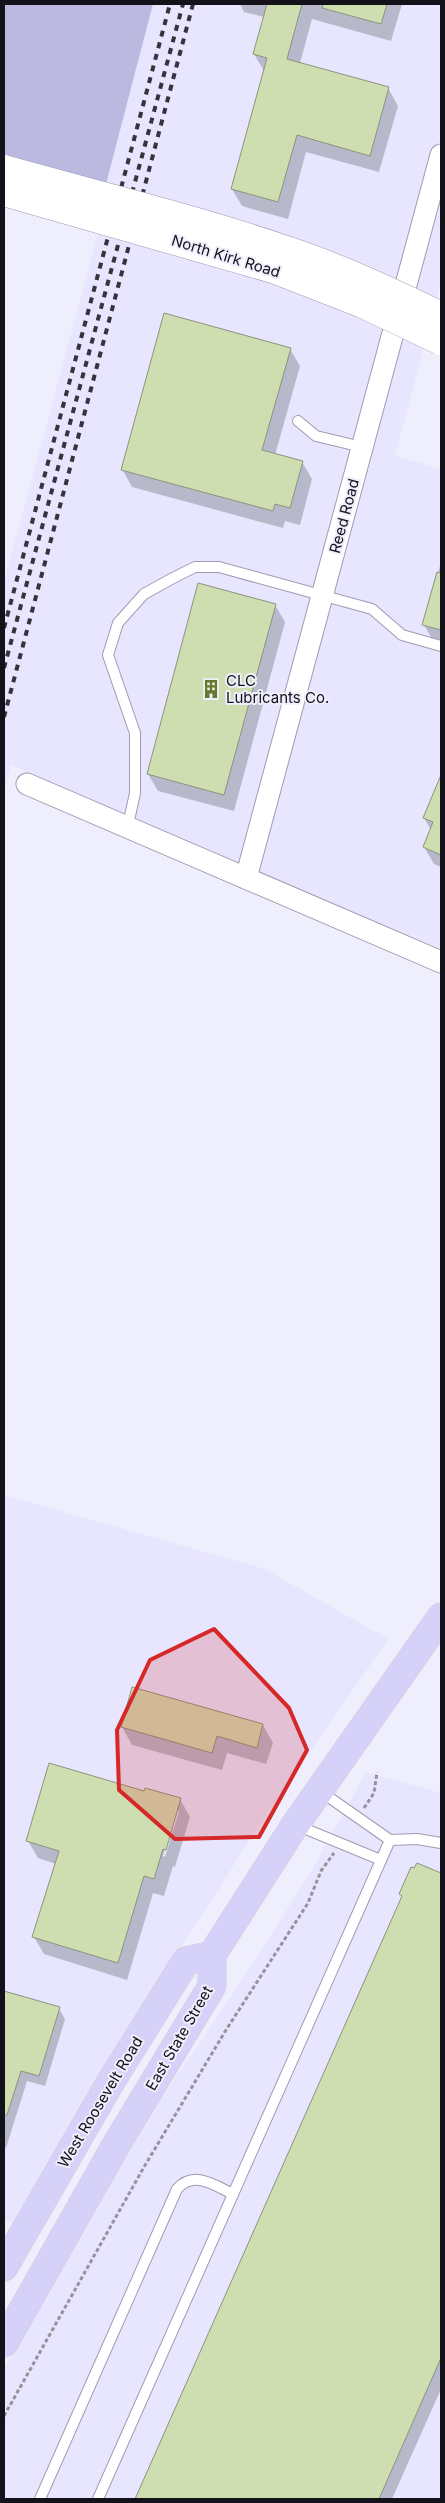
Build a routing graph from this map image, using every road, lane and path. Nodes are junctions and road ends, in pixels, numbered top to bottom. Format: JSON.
{"nodes":[{"id":1,"x":441,"y":155,"type":"edge"},
{"id":2,"x":4,"y":169,"type":"edge"},
{"id":3,"x":4,"y":192,"type":"edge"},
{"id":4,"x":441,"y":316,"type":"edge"},
{"id":5,"x":441,"y":341,"type":"edge"},
{"id":6,"x":298,"y":421,"type":"dead end"},
{"id":7,"x":362,"y":446,"type":"junction"},
{"id":8,"x":322,"y":596,"type":"junction"},
{"id":9,"x":441,"y":646,"type":"edge"},
{"id":10,"x":27,"y":784,"type":"dead end"},
{"id":11,"x":128,"y":825,"type":"junction"},
{"id":12,"x":246,"y":878,"type":"junction"},
{"id":13,"x":441,"y":962,"type":"edge"},
{"id":14,"x":441,"y":1617,"type":"edge"},
{"id":15,"x":377,"y":1772,"type":"dead end"},
{"id":16,"x":319,"y":1790,"type":"junction"},
{"id":17,"x":366,"y":1805,"type":"dead end"},
{"id":18,"x":295,"y":1825,"type":"junction"},
{"id":19,"x":390,"y":1840,"type":"junction"},
{"id":20,"x":441,"y":1843,"type":"edge"},
{"id":21,"x":381,"y":1860,"type":"junction"},
{"id":22,"x":326,"y":1863,"type":"dead end"},
{"id":23,"x":212,"y":1955,"type":"junction"},
{"id":24,"x":233,"y":2194,"type":"junction"},
{"id":25,"x":4,"y":2267,"type":"edge"},
{"id":26,"x":4,"y":2343,"type":"edge"},
{"id":27,"x":4,"y":2416,"type":"edge"},
{"id":28,"x":40,"y":2499,"type":"edge"},
{"id":29,"x":98,"y":2499,"type":"edge"}],
"edges":[{"from":1,"to":7,"type":"street","name":"Reed Road"},
{"from":2,"to":4,"type":"street","name":"North Kirk Road","bridge":true},
{"from":3,"to":5,"type":"street","name":"North Kirk Road","bridge":true},
{"from":6,"to":7,"type":"lane"},
{"from":7,"to":8,"type":"street","name":"Reed Road"},
{"from":8,"to":9,"type":"lane"},
{"from":8,"to":11,"type":"lane"},
{"from":8,"to":12,"type":"street","name":"Reed Road"},
{"from":10,"to":11,"type":"street"},
{"from":11,"to":12,"type":"street"},
{"from":12,"to":13,"type":"street"},
{"from":14,"to":16,"type":"main road"},
{"from":15,"to":17,"type":"path"},
{"from":16,"to":18,"type":"main road"},
{"from":16,"to":19,"type":"lane"},
{"from":18,"to":21,"type":"lane"},
{"from":18,"to":23,"type":"main road"},
{"from":19,"to":20,"type":"lane"},
{"from":19,"to":21,"type":"lane"},
{"from":21,"to":24,"type":"lane"},
{"from":22,"to":27,"type":"path"},
{"from":23,"to":25,"type":"main road","name":"West Roosevelt Road"},
{"from":23,"to":26,"type":"main road","name":"East State Street"},
{"from":24,"to":28,"type":"lane"},
{"from":24,"to":29,"type":"lane"}]}
